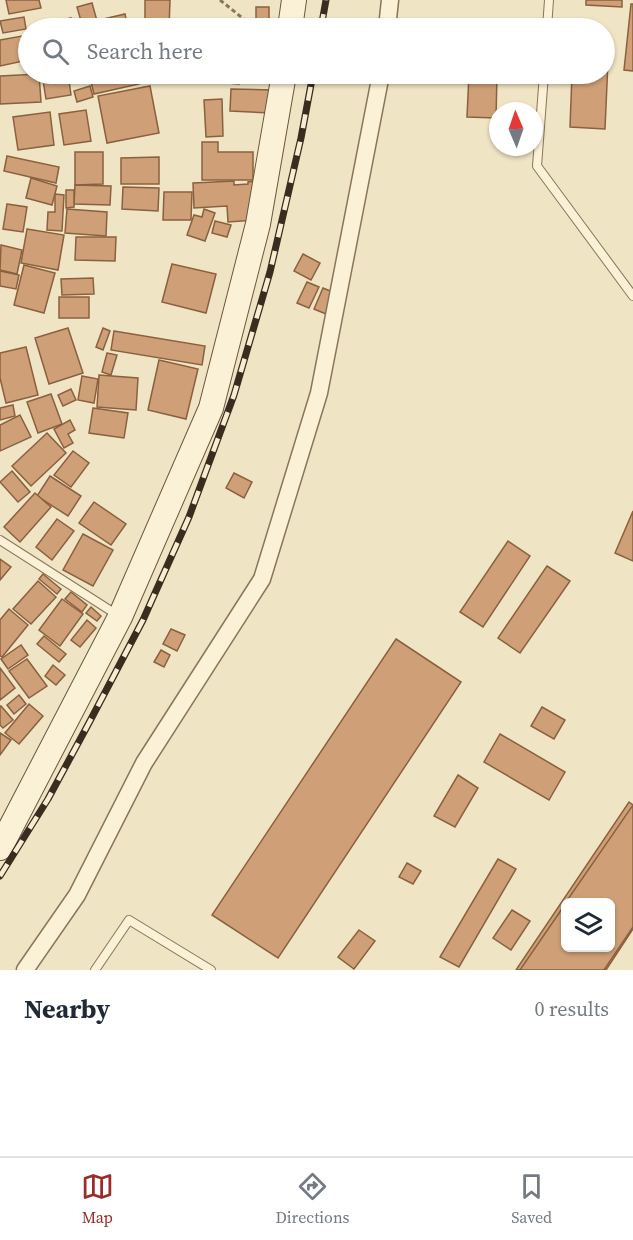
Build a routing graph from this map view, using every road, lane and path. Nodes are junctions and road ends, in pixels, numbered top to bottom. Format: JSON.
{"nodes":[{"id":1,"x":220,"y":0,"type":"edge"},
{"id":2,"x":294,"y":0,"type":"edge"},
{"id":3,"x":390,"y":0,"type":"edge"},
{"id":4,"x":549,"y":0,"type":"edge"},
{"id":5,"x":242,"y":18,"type":"edge"},
{"id":6,"x":291,"y":18,"type":"edge"},
{"id":7,"x":388,"y":18,"type":"edge"},
{"id":8,"x":548,"y":18,"type":"edge"},
{"id":9,"x":282,"y":84,"type":"edge"},
{"id":10,"x":379,"y":84,"type":"edge"},
{"id":11,"x":542,"y":84,"type":"edge"},
{"id":12,"x":633,"y":296,"type":"edge"},
{"id":13,"x":0,"y":540,"type":"edge"},
{"id":14,"x":120,"y":616,"type":"junction"},
{"id":15,"x":0,"y":848,"type":"edge"},
{"id":16,"x":25,"y":970,"type":"edge"},
{"id":17,"x":95,"y":970,"type":"edge"},
{"id":18,"x":211,"y":970,"type":"edge"}],
"edges":[{"from":1,"to":5,"type":"path"},
{"from":2,"to":6,"type":"street"},
{"from":3,"to":7,"type":"street"},
{"from":4,"to":8,"type":"lane"},
{"from":9,"to":14,"type":"street"},
{"from":10,"to":16,"type":"street"},
{"from":11,"to":12,"type":"lane"},
{"from":13,"to":14,"type":"lane"},
{"from":14,"to":15,"type":"street"},
{"from":17,"to":18,"type":"lane"}]}
